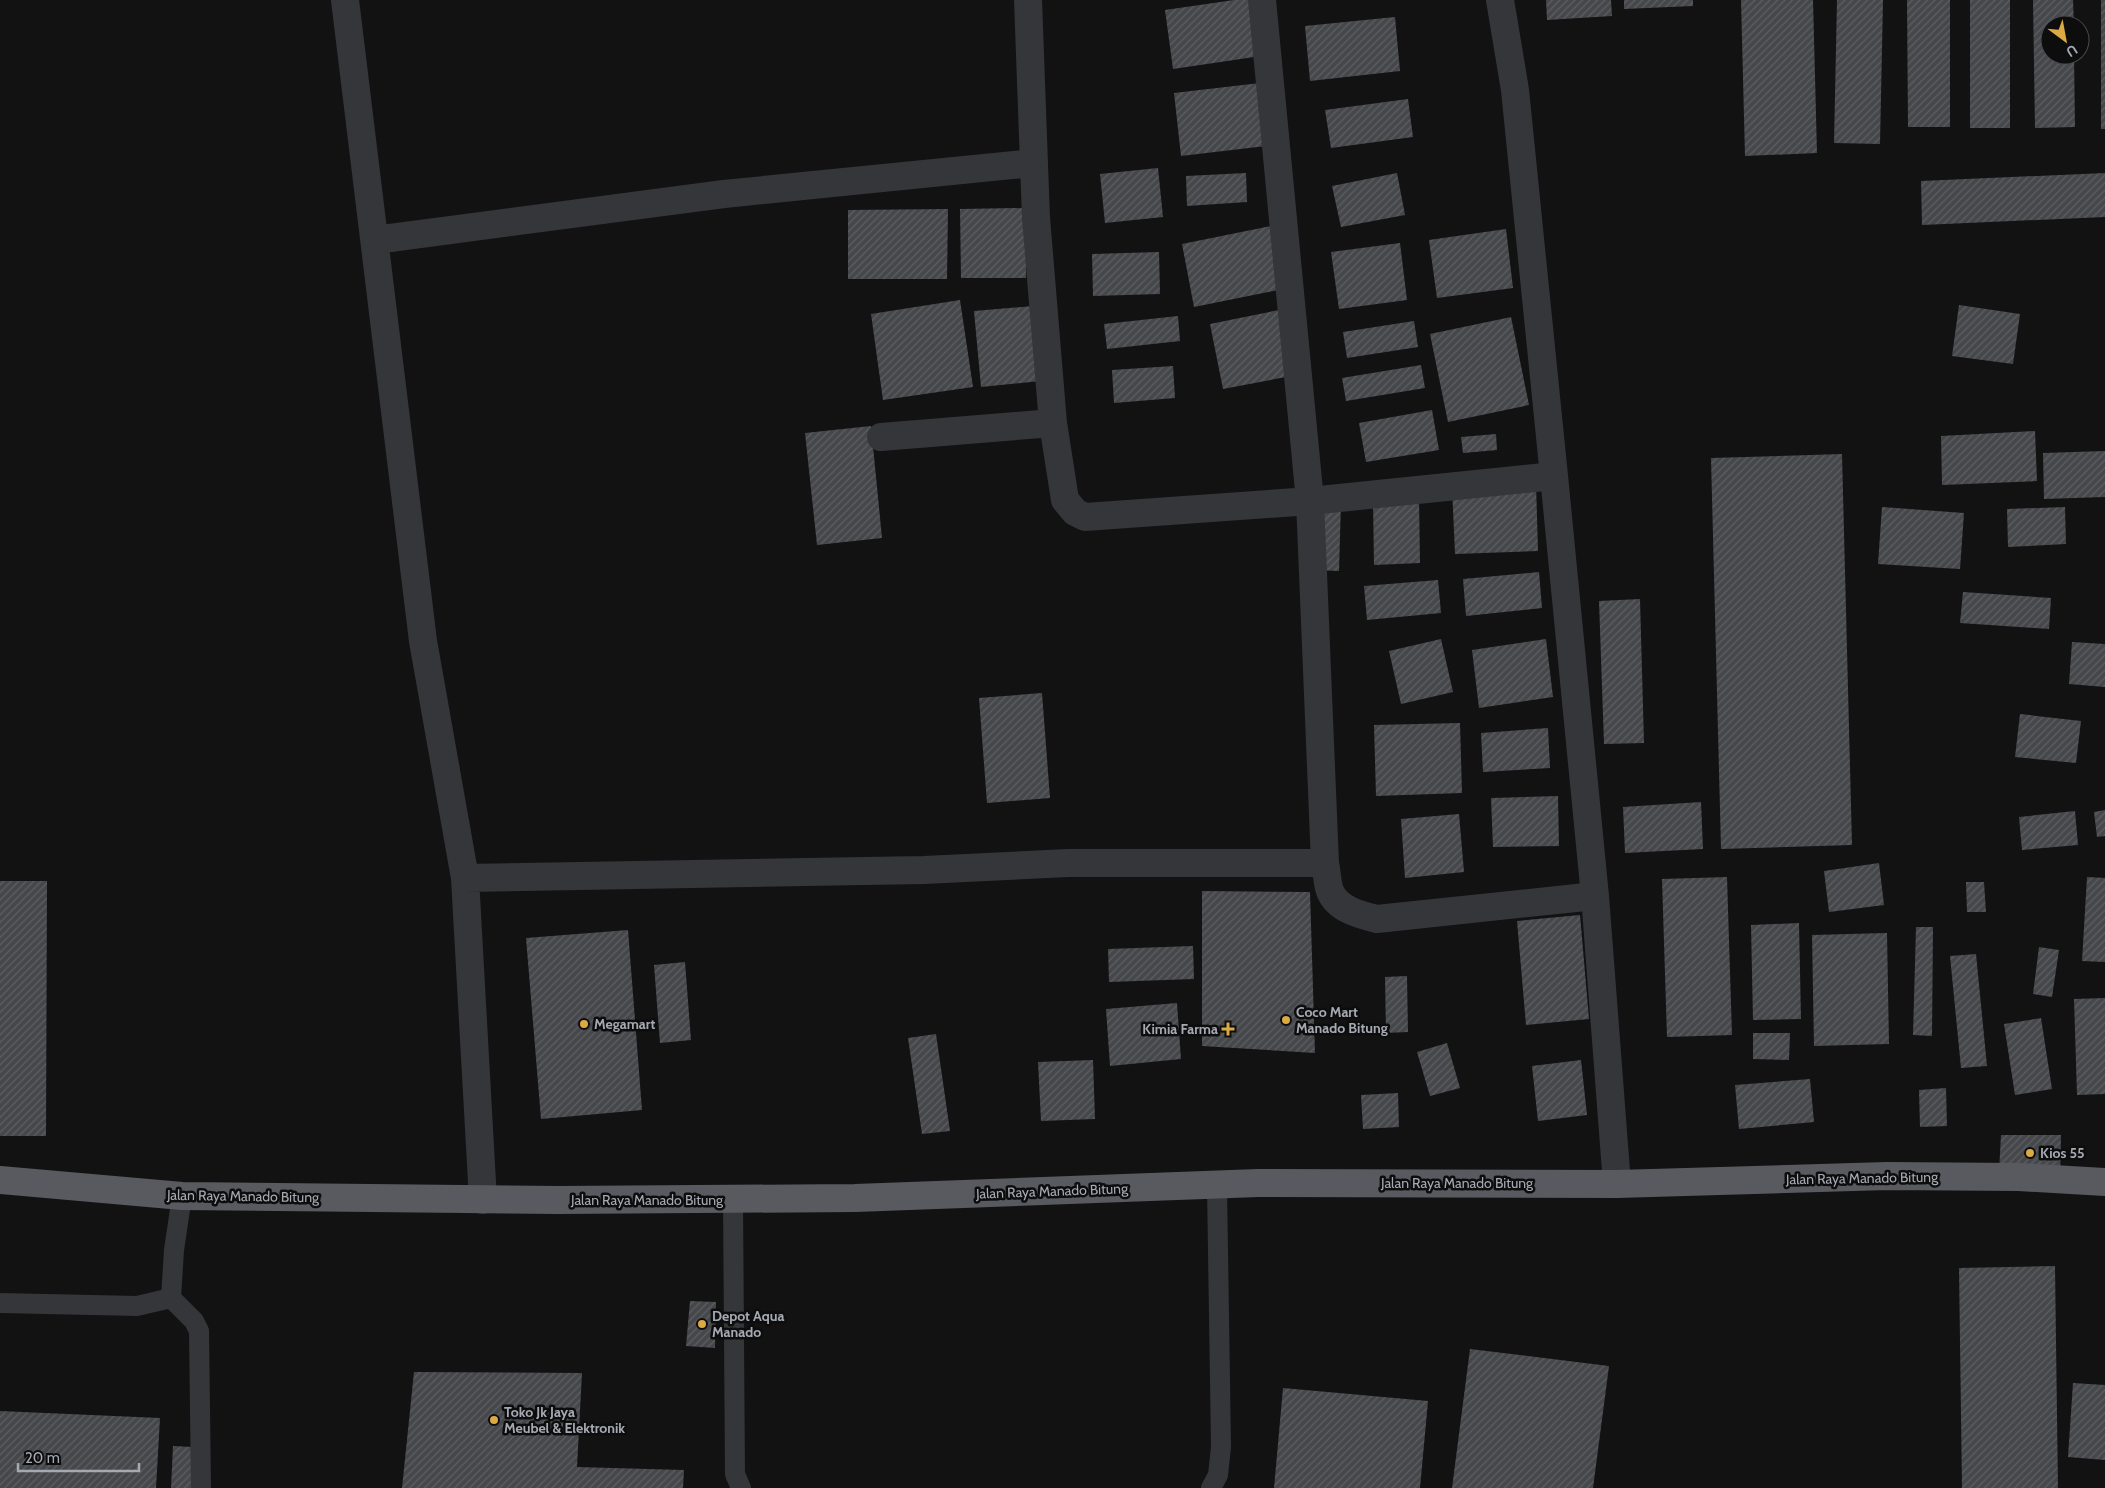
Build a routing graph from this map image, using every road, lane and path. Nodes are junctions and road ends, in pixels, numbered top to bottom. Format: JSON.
{"nodes":[{"id":1,"x":345,"y":0,"type":"edge"},
{"id":2,"x":1028,"y":0,"type":"edge"},
{"id":3,"x":1262,"y":0,"type":"edge"},
{"id":4,"x":1500,"y":0,"type":"edge"},
{"id":5,"x":1034,"y":163,"type":"junction"},
{"id":6,"x":375,"y":240,"type":"junction"},
{"id":7,"x":1053,"y":423,"type":"junction"},
{"id":8,"x":881,"y":437,"type":"dead end"},
{"id":9,"x":1554,"y":476,"type":"junction"},
{"id":10,"x":1310,"y":501,"type":"junction"},
{"id":11,"x":1325,"y":863,"type":"junction"},
{"id":12,"x":465,"y":878,"type":"junction"},
{"id":13,"x":1595,"y":896,"type":"junction"},
{"id":14,"x":0,"y":1180,"type":"edge"},
{"id":15,"x":2105,"y":1182,"type":"edge"},
{"id":16,"x":1617,"y":1184,"type":"junction"},
{"id":17,"x":1217,"y":1185,"type":"junction"},
{"id":18,"x":182,"y":1196,"type":"junction"},
{"id":19,"x":483,"y":1200,"type":"junction"},
{"id":20,"x":733,"y":1200,"type":"junction"},
{"id":21,"x":171,"y":1298,"type":"junction"},
{"id":22,"x":0,"y":1303,"type":"edge"},
{"id":23,"x":201,"y":1488,"type":"edge"},
{"id":24,"x":741,"y":1488,"type":"edge"},
{"id":25,"x":1211,"y":1488,"type":"edge"}],
"edges":[{"from":1,"to":6,"type":"street"},
{"from":2,"to":5,"type":"street"},
{"from":3,"to":10,"type":"street"},
{"from":4,"to":9,"type":"street"},
{"from":5,"to":6,"type":"street"},
{"from":5,"to":7,"type":"street"},
{"from":6,"to":12,"type":"street"},
{"from":7,"to":8,"type":"street"},
{"from":7,"to":10,"type":"street"},
{"from":9,"to":10,"type":"street"},
{"from":9,"to":13,"type":"street"},
{"from":10,"to":11,"type":"street"},
{"from":11,"to":12,"type":"street"},
{"from":11,"to":13,"type":"street"},
{"from":12,"to":19,"type":"street"},
{"from":13,"to":16,"type":"street"},
{"from":14,"to":18,"type":"highway","name":"Jalan Raya Manado Bitung"},
{"from":15,"to":16,"type":"highway","name":"Jalan Raya Manado Bitung"},
{"from":16,"to":17,"type":"highway","name":"Jalan Raya Manado Bitung"},
{"from":17,"to":20,"type":"highway","name":"Jalan Raya Manado Bitung"},
{"from":17,"to":25,"type":"lane"},
{"from":18,"to":19,"type":"highway","name":"Jalan Raya Manado Bitung"},
{"from":18,"to":21,"type":"lane"},
{"from":19,"to":20,"type":"highway","name":"Jalan Raya Manado Bitung"},
{"from":20,"to":24,"type":"lane"},
{"from":21,"to":22,"type":"lane"},
{"from":21,"to":23,"type":"lane"}]}
